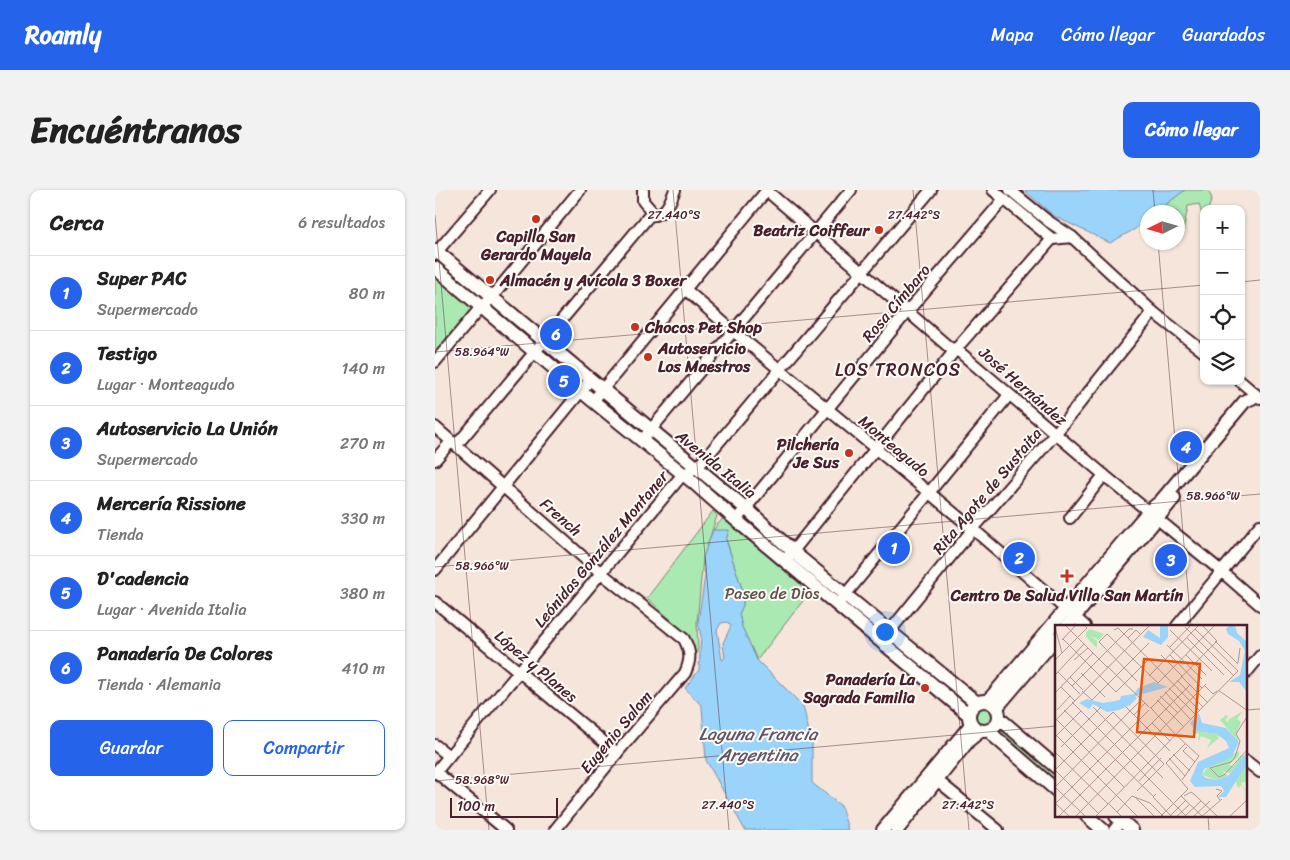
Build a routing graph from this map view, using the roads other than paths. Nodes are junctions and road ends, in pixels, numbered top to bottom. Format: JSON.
{"nodes":[{"id":1,"x":490,"y":190,"type":"edge"},
{"id":2,"x":580,"y":190,"type":"edge"},
{"id":3,"x":643,"y":190,"type":"edge"},
{"id":4,"x":675,"y":190,"type":"edge"},
{"id":5,"x":767,"y":190,"type":"edge"},
{"id":6,"x":851,"y":190,"type":"edge"},
{"id":7,"x":931,"y":190,"type":"edge"},
{"id":8,"x":993,"y":190,"type":"edge"},
{"id":9,"x":1007,"y":194,"type":"edge"},
{"id":10,"x":655,"y":215,"type":"junction"},
{"id":11,"x":815,"y":233,"type":"junction"},
{"id":12,"x":1072,"y":238,"type":"junction"},
{"id":13,"x":1052,"y":239,"type":"junction"},
{"id":14,"x":436,"y":252,"type":"edge"},
{"id":15,"x":435,"y":268,"type":"edge"},
{"id":16,"x":861,"y":272,"type":"junction"},
{"id":17,"x":685,"y":289,"type":"junction"},
{"id":18,"x":492,"y":297,"type":"junction"},
{"id":19,"x":481,"y":307,"type":"junction"},
{"id":20,"x":907,"y":312,"type":"junction"},
{"id":21,"x":1153,"y":312,"type":"junction"},
{"id":22,"x":733,"y":331,"type":"junction"},
{"id":23,"x":545,"y":340,"type":"junction"},
{"id":24,"x":956,"y":349,"type":"junction"},
{"id":25,"x":1200,"y":349,"type":"edge"},
{"id":26,"x":535,"y":352,"type":"junction"},
{"id":27,"x":435,"y":362,"type":"edge"},
{"id":28,"x":779,"y":369,"type":"junction"},
{"id":29,"x":591,"y":380,"type":"junction"},
{"id":30,"x":1245,"y":385,"type":"edge"},
{"id":31,"x":581,"y":390,"type":"junction"},
{"id":32,"x":603,"y":390,"type":"junction"},
{"id":33,"x":1257,"y":394,"type":"edge"},
{"id":34,"x":1009,"y":395,"type":"junction"},
{"id":35,"x":593,"y":401,"type":"junction"},
{"id":36,"x":827,"y":409,"type":"junction"},
{"id":37,"x":435,"y":427,"type":"edge"},
{"id":38,"x":1055,"y":434,"type":"junction"},
{"id":39,"x":646,"y":435,"type":"junction"},
{"id":40,"x":454,"y":443,"type":"junction"},
{"id":41,"x":876,"y":450,"type":"junction"},
{"id":42,"x":435,"y":460,"type":"edge"},
{"id":43,"x":697,"y":468,"type":"junction"},
{"id":44,"x":683,"y":474,"type":"junction"},
{"id":45,"x":1104,"y":475,"type":"junction"},
{"id":46,"x":503,"y":486,"type":"junction"},
{"id":47,"x":929,"y":494,"type":"junction"},
{"id":48,"x":746,"y":509,"type":"junction"},
{"id":49,"x":1153,"y":515,"type":"junction"},
{"id":50,"x":1070,"y":518,"type":"dead end"},
{"id":51,"x":736,"y":520,"type":"junction"},
{"id":52,"x":1260,"y":525,"type":"edge"},
{"id":53,"x":973,"y":529,"type":"junction"},
{"id":54,"x":789,"y":556,"type":"junction"},
{"id":55,"x":435,"y":570,"type":"edge"},
{"id":56,"x":1221,"y":571,"type":"junction"},
{"id":57,"x":600,"y":572,"type":"junction"},
{"id":58,"x":845,"y":594,"type":"junction"},
{"id":59,"x":435,"y":602,"type":"edge"},
{"id":60,"x":837,"y":605,"type":"junction"},
{"id":61,"x":1260,"y":605,"type":"edge"},
{"id":62,"x":1069,"y":618,"type":"edge"},
{"id":63,"x":1083,"y":625,"type":"edge"},
{"id":64,"x":1178,"y":625,"type":"edge"},
{"id":65,"x":889,"y":632,"type":"junction"},
{"id":66,"x":1055,"y":634,"type":"edge"},
{"id":67,"x":1055,"y":639,"type":"edge"},
{"id":68,"x":881,"y":642,"type":"junction"},
{"id":69,"x":689,"y":649,"type":"joint"},
{"id":70,"x":1260,"y":656,"type":"edge"},
{"id":71,"x":519,"y":672,"type":"junction"},
{"id":72,"x":1247,"y":672,"type":"edge"},
{"id":73,"x":990,"y":707,"type":"junction"},
{"id":74,"x":977,"y":725,"type":"junction"},
{"id":75,"x":435,"y":744,"type":"edge"},
{"id":76,"x":617,"y":753,"type":"junction"},
{"id":77,"x":449,"y":756,"type":"junction"},
{"id":78,"x":1247,"y":762,"type":"edge"},
{"id":79,"x":1055,"y":765,"type":"edge"},
{"id":80,"x":435,"y":772,"type":"edge"},
{"id":81,"x":1260,"y":772,"type":"edge"},
{"id":82,"x":933,"y":777,"type":"junction"},
{"id":83,"x":1055,"y":789,"type":"edge"},
{"id":84,"x":1089,"y":818,"type":"edge"},
{"id":85,"x":1119,"y":821,"type":"edge"},
{"id":86,"x":899,"y":826,"type":"edge"},
{"id":87,"x":506,"y":830,"type":"edge"},
{"id":88,"x":555,"y":830,"type":"edge"},
{"id":89,"x":883,"y":830,"type":"edge"},
{"id":90,"x":998,"y":830,"type":"edge"},
{"id":91,"x":1103,"y":830,"type":"edge"},
{"id":92,"x":1132,"y":830,"type":"edge"}],
"edges":[{"from":1,"to":14,"type":"street"},
{"from":2,"to":18,"type":"street"},
{"from":3,"to":10,"type":"street"},
{"from":4,"to":10,"type":"street"},
{"from":5,"to":11,"type":"street","name":"José Hernández"},
{"from":5,"to":17,"type":"street"},
{"from":6,"to":11,"type":"street"},
{"from":7,"to":16,"type":"street","name":"Leónidas González Montaner"},
{"from":8,"to":9,"type":"street"},
{"from":9,"to":12,"type":"street"},
{"from":9,"to":13,"type":"street"},
{"from":9,"to":20,"type":"street","name":"Rosa Címbaro"},
{"from":10,"to":23,"type":"street"},
{"from":11,"to":16,"type":"street","name":"José Hernández"},
{"from":11,"to":22,"type":"street"},
{"from":12,"to":13,"type":"street"},
{"from":12,"to":21,"type":"street"},
{"from":13,"to":24,"type":"street"},
{"from":14,"to":18,"type":"main road","name":"Avenida Italia"},
{"from":15,"to":19,"type":"main road","name":"Avenida Italia"},
{"from":16,"to":20,"type":"street","name":"José Hernández"},
{"from":16,"to":28,"type":"street","name":"Leónidas González Montaner"},
{"from":17,"to":22,"type":"street","name":"Monteagudo"},
{"from":17,"to":32,"type":"street"},
{"from":18,"to":19,"type":"street"},
{"from":18,"to":23,"type":"main road","name":"Avenida Italia"},
{"from":19,"to":26,"type":"main road","name":"Avenida Italia"},
{"from":19,"to":27,"type":"street"},
{"from":20,"to":24,"type":"street","name":"José Hernández"},
{"from":20,"to":36,"type":"street","name":"Rosa Címbaro"},
{"from":21,"to":25,"type":"street"},
{"from":21,"to":38,"type":"street","name":"Rita Agote de Sustaita"},
{"from":22,"to":28,"type":"street","name":"Monteagudo"},
{"from":22,"to":39,"type":"street"},
{"from":23,"to":26,"type":"street"},
{"from":23,"to":29,"type":"main road","name":"Avenida Italia"},
{"from":24,"to":34,"type":"street","name":"José Hernández"},
{"from":24,"to":41,"type":"street"},
{"from":26,"to":31,"type":"main road","name":"Avenida Italia"},
{"from":26,"to":40,"type":"street"},
{"from":28,"to":36,"type":"street","name":"Monteagudo"},
{"from":28,"to":43,"type":"street","name":"Leónidas González Montaner"},
{"from":29,"to":31,"type":"street"},
{"from":29,"to":32,"type":"main road","name":"Avenida Italia"},
{"from":30,"to":33,"type":"street"},
{"from":31,"to":35,"type":"main road","name":"Avenida Italia"},
{"from":31,"to":46,"type":"street"},
{"from":32,"to":35,"type":"street"},
{"from":32,"to":39,"type":"main road","name":"Avenida Italia"},
{"from":33,"to":49,"type":"main road"},
{"from":34,"to":38,"type":"street","name":"José Hernández"},
{"from":34,"to":47,"type":"street"},
{"from":35,"to":39,"type":"main road","name":"Avenida Italia"},
{"from":36,"to":41,"type":"street","name":"Monteagudo"},
{"from":36,"to":48,"type":"street","name":"Rosa Címbaro"},
{"from":37,"to":40,"type":"street","name":"French"},
{"from":38,"to":45,"type":"street","name":"José Hernández"},
{"from":38,"to":53,"type":"street","name":"Rita Agote de Sustaita"},
{"from":39,"to":43,"type":"main road","name":"Avenida Italia"},
{"from":39,"to":44,"type":"main road","name":"Avenida Italia"},
{"from":40,"to":42,"type":"street"},
{"from":40,"to":46,"type":"street","name":"French"},
{"from":41,"to":47,"type":"street","name":"Monteagudo"},
{"from":41,"to":54,"type":"street"},
{"from":43,"to":44,"type":"street","name":"Leónidas González Montaner"},
{"from":43,"to":48,"type":"main road","name":"Avenida Italia"},
{"from":44,"to":51,"type":"main road","name":"Avenida Italia"},
{"from":44,"to":57,"type":"street","name":"Leónidas González Montaner"},
{"from":45,"to":49,"type":"street","name":"José Hernández"},
{"from":45,"to":50,"type":"street"},
{"from":46,"to":55,"type":"street"},
{"from":46,"to":57,"type":"street","name":"French"},
{"from":47,"to":53,"type":"street","name":"Monteagudo"},
{"from":47,"to":58,"type":"street"},
{"from":48,"to":51,"type":"street","name":"Rosa Címbaro"},
{"from":48,"to":54,"type":"main road","name":"Avenida Italia"},
{"from":49,"to":56,"type":"street","name":"José Hernández"},
{"from":49,"to":62,"type":"main road"},
{"from":51,"to":54,"type":"main road","name":"Avenida Italia"},
{"from":52,"to":56,"type":"street"},
{"from":53,"to":62,"type":"street","name":"Monteagudo"},
{"from":53,"to":65,"type":"street","name":"Rita Agote de Sustaita"},
{"from":54,"to":58,"type":"main road","name":"Avenida Italia"},
{"from":54,"to":60,"type":"main road","name":"Avenida Italia"},
{"from":56,"to":61,"type":"street","name":"José Hernández"},
{"from":56,"to":64,"type":"street"},
{"from":57,"to":69,"type":"street","name":"French"},
{"from":57,"to":71,"type":"street","name":"Leónidas González Montaner"},
{"from":58,"to":60,"type":"street"},
{"from":58,"to":65,"type":"main road","name":"Avenida Italia"},
{"from":59,"to":71,"type":"street","name":"López y Planes"},
{"from":60,"to":68,"type":"main road","name":"Avenida Italia"},
{"from":62,"to":63,"type":"street","name":"Monteagudo"},
{"from":65,"to":68,"type":"street","name":"Rita Agote de Sustaita"},
{"from":65,"to":73,"type":"main road","name":"Avenida Italia"},
{"from":66,"to":73,"type":"main road"},
{"from":67,"to":73,"type":"main road"},
{"from":68,"to":74,"type":"main road","name":"Avenida Italia"},
{"from":69,"to":76,"type":"street","name":"Eugenio Salom"},
{"from":70,"to":72,"type":"street"},
{"from":71,"to":76,"type":"street","name":"López y Planes"},
{"from":71,"to":77,"type":"street","name":"Leónidas González Montaner"},
{"from":73,"to":74,"type":"main road"},
{"from":73,"to":74,"type":"main road"},
{"from":73,"to":79,"type":"main road","name":"Avenida Italia"},
{"from":74,"to":82,"type":"main road"},
{"from":74,"to":83,"type":"main road","name":"Avenida Italia"},
{"from":75,"to":77,"type":"street"},
{"from":76,"to":88,"type":"street","name":"Eugenio Salom"},
{"from":77,"to":80,"type":"street","name":"Leónidas González Montaner"},
{"from":78,"to":81,"type":"street"},
{"from":80,"to":87,"type":"street"},
{"from":82,"to":86,"type":"main road"},
{"from":82,"to":90,"type":"street"},
{"from":84,"to":91,"type":"main road"},
{"from":85,"to":92,"type":"main road"},
{"from":86,"to":89,"type":"main road"}]}
